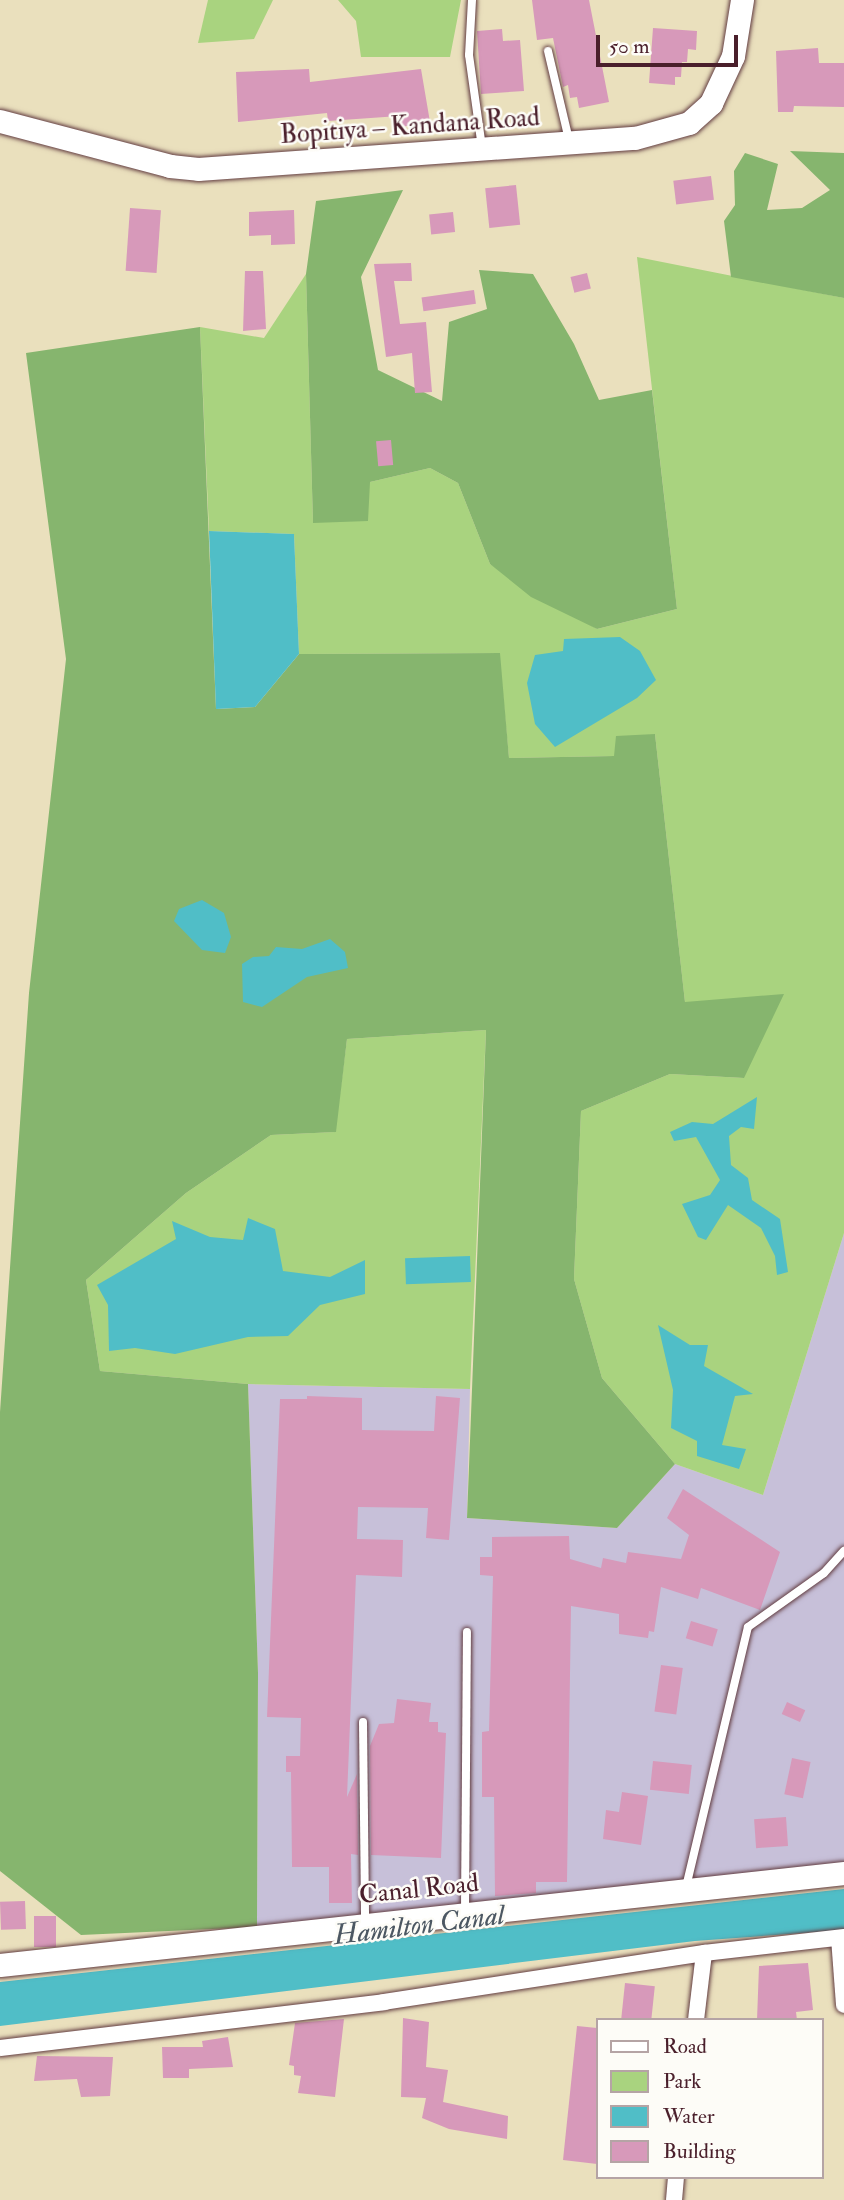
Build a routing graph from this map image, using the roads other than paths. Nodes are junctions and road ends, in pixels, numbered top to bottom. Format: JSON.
{"nodes":[{"id":1,"x":472,"y":0,"type":"edge"},
{"id":2,"x":742,"y":0,"type":"edge"},
{"id":3,"x":548,"y":51,"type":"dead end"},
{"id":4,"x":0,"y":121,"type":"edge"},
{"id":5,"x":570,"y":143,"type":"junction"},
{"id":6,"x":482,"y":150,"type":"junction"},
{"id":7,"x":844,"y":1551,"type":"edge"},
{"id":8,"x":467,"y":1632,"type":"dead end"},
{"id":9,"x":363,"y":1722,"type":"dead end"},
{"id":10,"x":844,"y":1873,"type":"edge"},
{"id":11,"x":686,"y":1890,"type":"junction"},
{"id":12,"x":465,"y":1913,"type":"junction"},
{"id":13,"x":365,"y":1924,"type":"junction"},
{"id":14,"x":841,"y":1938,"type":"edge"},
{"id":15,"x":704,"y":1953,"type":"junction"},
{"id":16,"x":0,"y":1965,"type":"edge"},
{"id":17,"x":844,"y":2005,"type":"edge"},
{"id":18,"x":696,"y":2018,"type":"edge"},
{"id":19,"x":0,"y":2048,"type":"edge"},
{"id":20,"x":676,"y":2179,"type":"edge"},
{"id":21,"x":674,"y":2200,"type":"edge"}],
"edges":[{"from":1,"to":6,"type":"lane"},
{"from":2,"to":5,"type":"main road","name":"Bopitiya – Kandana Road"},
{"from":3,"to":5,"type":"lane"},
{"from":4,"to":6,"type":"main road","name":"Bopitiya – Kandana Road"},
{"from":5,"to":6,"type":"main road","name":"Bopitiya – Kandana Road"},
{"from":7,"to":11,"type":"lane"},
{"from":8,"to":12,"type":"lane"},
{"from":9,"to":13,"type":"lane"},
{"from":10,"to":11,"type":"main road","name":"Canal Road"},
{"from":11,"to":12,"type":"main road","name":"Canal Road"},
{"from":12,"to":13,"type":"main road","name":"Canal Road"},
{"from":13,"to":16,"type":"main road","name":"Canal Road"},
{"from":14,"to":15,"type":"street"},
{"from":14,"to":17,"type":"street"},
{"from":15,"to":18,"type":"street"},
{"from":15,"to":19,"type":"street"},
{"from":20,"to":21,"type":"street"}]}
